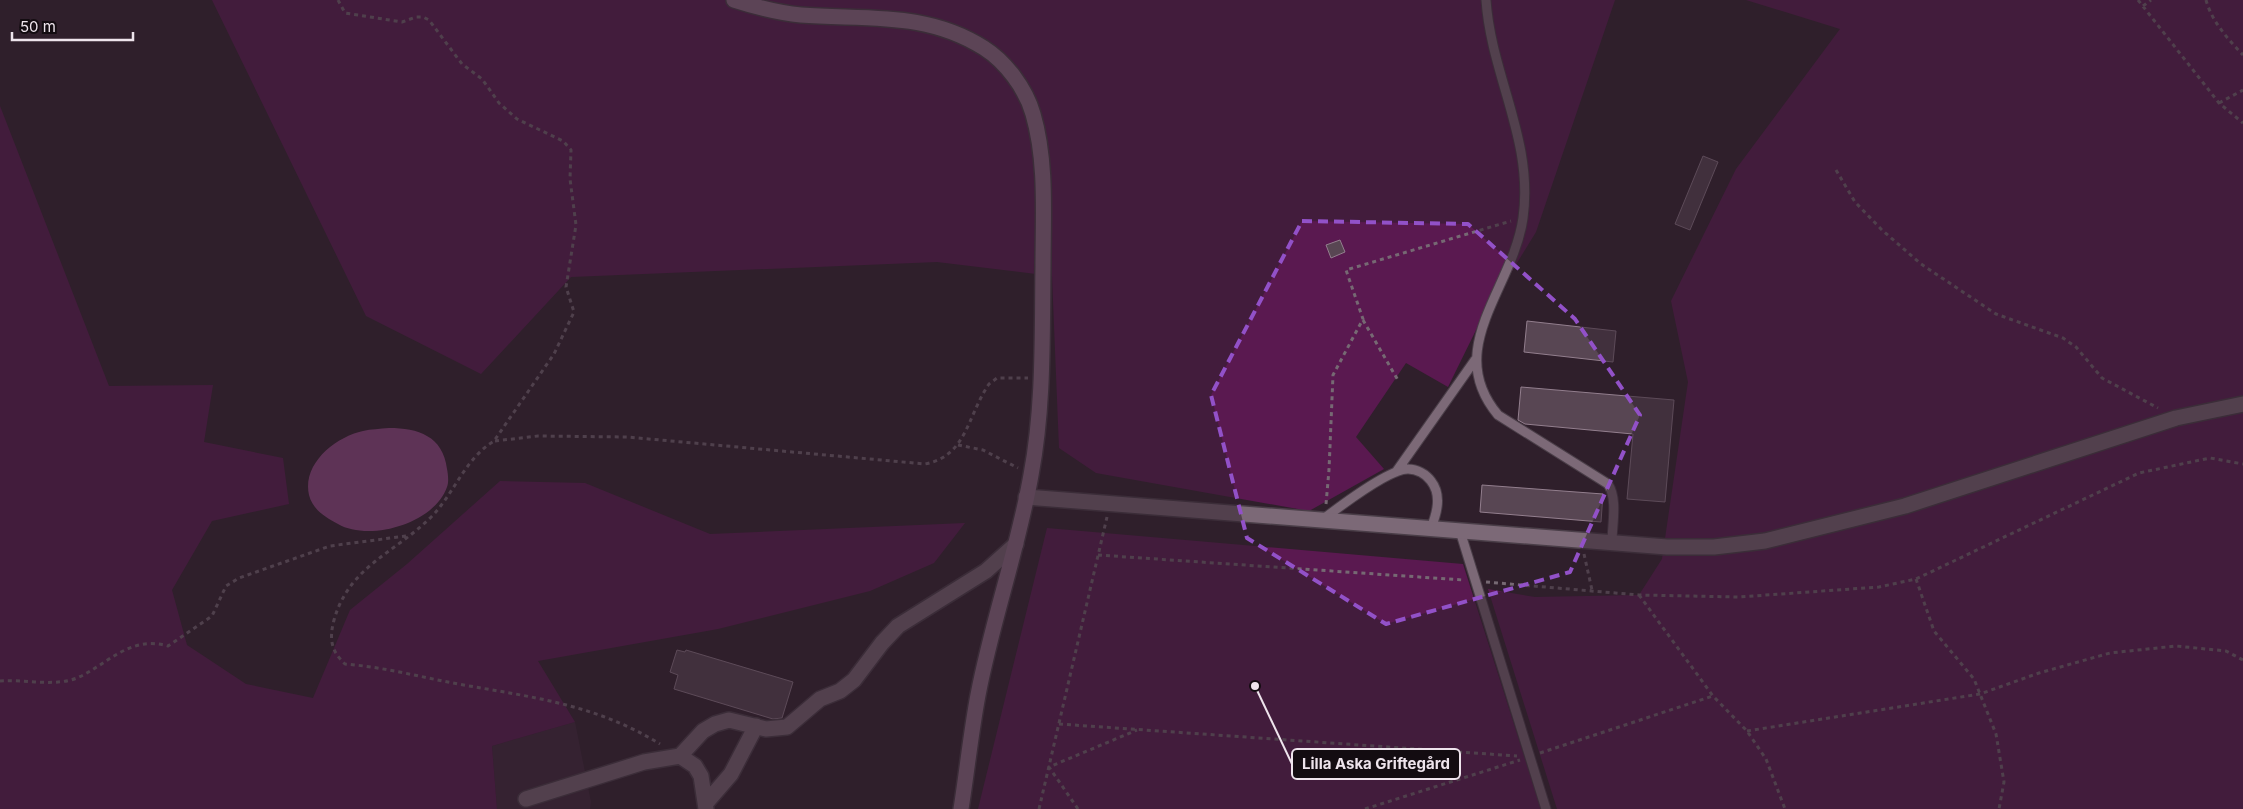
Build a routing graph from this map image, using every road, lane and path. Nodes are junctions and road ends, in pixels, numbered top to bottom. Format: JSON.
{"nodes":[{"id":1,"x":338,"y":0,"type":"edge"},
{"id":2,"x":734,"y":0,"type":"edge"},
{"id":3,"x":1486,"y":0,"type":"edge"},
{"id":4,"x":2138,"y":0,"type":"edge"},
{"id":5,"x":2151,"y":0,"type":"edge"},
{"id":6,"x":2206,"y":0,"type":"edge"},
{"id":7,"x":2142,"y":6,"type":"junction"},
{"id":8,"x":2243,"y":55,"type":"edge"},
{"id":9,"x":2243,"y":90,"type":"edge"},
{"id":10,"x":2219,"y":103,"type":"junction"},
{"id":11,"x":2243,"y":123,"type":"edge"},
{"id":12,"x":1836,"y":170,"type":"dead end"},
{"id":13,"x":1523,"y":217,"type":"junction"},
{"id":14,"x":1363,"y":319,"type":"junction"},
{"id":15,"x":1475,"y":360,"type":"junction"},
{"id":16,"x":1042,"y":378,"type":"junction"},
{"id":17,"x":1399,"y":382,"type":"dead end"},
{"id":18,"x":2243,"y":404,"type":"edge"},
{"id":19,"x":2176,"y":418,"type":"junction"},
{"id":20,"x":494,"y":441,"type":"junction"},
{"id":21,"x":958,"y":445,"type":"junction"},
{"id":22,"x":2243,"y":464,"type":"edge"},
{"id":23,"x":1396,"y":472,"type":"junction"},
{"id":24,"x":1031,"y":475,"type":"junction"},
{"id":25,"x":1026,"y":498,"type":"junction"},
{"id":26,"x":1110,"y":502,"type":"junction"},
{"id":27,"x":1317,"y":520,"type":"junction"},
{"id":28,"x":1431,"y":528,"type":"junction"},
{"id":29,"x":1460,"y":531,"type":"junction"},
{"id":30,"x":408,"y":535,"type":"junction"},
{"id":31,"x":1581,"y":540,"type":"junction"},
{"id":32,"x":1612,"y":542,"type":"junction"},
{"id":33,"x":1016,"y":544,"type":"junction"},
{"id":34,"x":1098,"y":555,"type":"junction"},
{"id":35,"x":1916,"y":579,"type":"junction"},
{"id":36,"x":1475,"y":581,"type":"junction"},
{"id":37,"x":1592,"y":590,"type":"junction"},
{"id":38,"x":1639,"y":595,"type":"junction"},
{"id":39,"x":2243,"y":660,"type":"edge"},
{"id":40,"x":0,"y":681,"type":"edge"},
{"id":41,"x":1980,"y":694,"type":"junction"},
{"id":42,"x":1713,"y":696,"type":"junction"},
{"id":43,"x":1059,"y":724,"type":"junction"},
{"id":44,"x":756,"y":726,"type":"junction"},
{"id":45,"x":1138,"y":729,"type":"junction"},
{"id":46,"x":1747,"y":731,"type":"junction"},
{"id":47,"x":680,"y":756,"type":"junction"},
{"id":48,"x":1530,"y":757,"type":"junction"},
{"id":49,"x":1049,"y":767,"type":"junction"},
{"id":50,"x":526,"y":799,"type":"dead end"},
{"id":51,"x":706,"y":806,"type":"edge"},
{"id":52,"x":961,"y":809,"type":"edge"},
{"id":53,"x":1039,"y":809,"type":"edge"},
{"id":54,"x":1078,"y":809,"type":"edge"},
{"id":55,"x":1365,"y":809,"type":"edge"},
{"id":56,"x":1546,"y":809,"type":"edge"},
{"id":57,"x":1786,"y":809,"type":"edge"},
{"id":58,"x":1999,"y":809,"type":"edge"}],
"edges":[{"from":1,"to":20,"type":"path"},
{"from":2,"to":16,"type":"street"},
{"from":3,"to":13,"type":"lane"},
{"from":4,"to":7,"type":"path"},
{"from":5,"to":7,"type":"path"},
{"from":6,"to":8,"type":"path"},
{"from":7,"to":10,"type":"path"},
{"from":9,"to":10,"type":"path"},
{"from":10,"to":11,"type":"path"},
{"from":12,"to":19,"type":"path"},
{"from":13,"to":14,"type":"path"},
{"from":13,"to":15,"type":"lane"},
{"from":14,"to":17,"type":"path"},
{"from":14,"to":27,"type":"path"},
{"from":15,"to":23,"type":"lane"},
{"from":15,"to":32,"type":"lane"},
{"from":16,"to":21,"type":"path"},
{"from":16,"to":24,"type":"street"},
{"from":18,"to":19,"type":"street"},
{"from":19,"to":32,"type":"street"},
{"from":20,"to":21,"type":"path"},
{"from":20,"to":30,"type":"path"},
{"from":21,"to":24,"type":"path"},
{"from":22,"to":35,"type":"path"},
{"from":23,"to":27,"type":"lane"},
{"from":23,"to":28,"type":"lane"},
{"from":24,"to":25,"type":"street"},
{"from":25,"to":26,"type":"street"},
{"from":25,"to":33,"type":"street"},
{"from":26,"to":27,"type":"street"},
{"from":26,"to":34,"type":"path"},
{"from":27,"to":28,"type":"street"},
{"from":28,"to":29,"type":"street"},
{"from":29,"to":31,"type":"street"},
{"from":29,"to":36,"type":"lane"},
{"from":30,"to":40,"type":"path"},
{"from":30,"to":47,"type":"path"},
{"from":31,"to":32,"type":"street"},
{"from":31,"to":37,"type":"path"},
{"from":33,"to":44,"type":"street"},
{"from":33,"to":52,"type":"street"},
{"from":34,"to":36,"type":"path"},
{"from":34,"to":43,"type":"path"},
{"from":35,"to":38,"type":"path"},
{"from":35,"to":41,"type":"path"},
{"from":36,"to":37,"type":"path"},
{"from":36,"to":48,"type":"lane"},
{"from":37,"to":38,"type":"path"},
{"from":38,"to":42,"type":"path"},
{"from":39,"to":41,"type":"path"},
{"from":41,"to":46,"type":"path"},
{"from":41,"to":58,"type":"path"},
{"from":42,"to":46,"type":"path"},
{"from":42,"to":48,"type":"path"},
{"from":43,"to":45,"type":"path"},
{"from":43,"to":49,"type":"path"},
{"from":44,"to":47,"type":"street"},
{"from":44,"to":51,"type":"street"},
{"from":45,"to":48,"type":"path"},
{"from":45,"to":49,"type":"path"},
{"from":46,"to":57,"type":"path"},
{"from":47,"to":50,"type":"street"},
{"from":47,"to":51,"type":"street"},
{"from":48,"to":55,"type":"path"},
{"from":48,"to":56,"type":"lane"},
{"from":49,"to":53,"type":"path"},
{"from":49,"to":54,"type":"path"}]}
